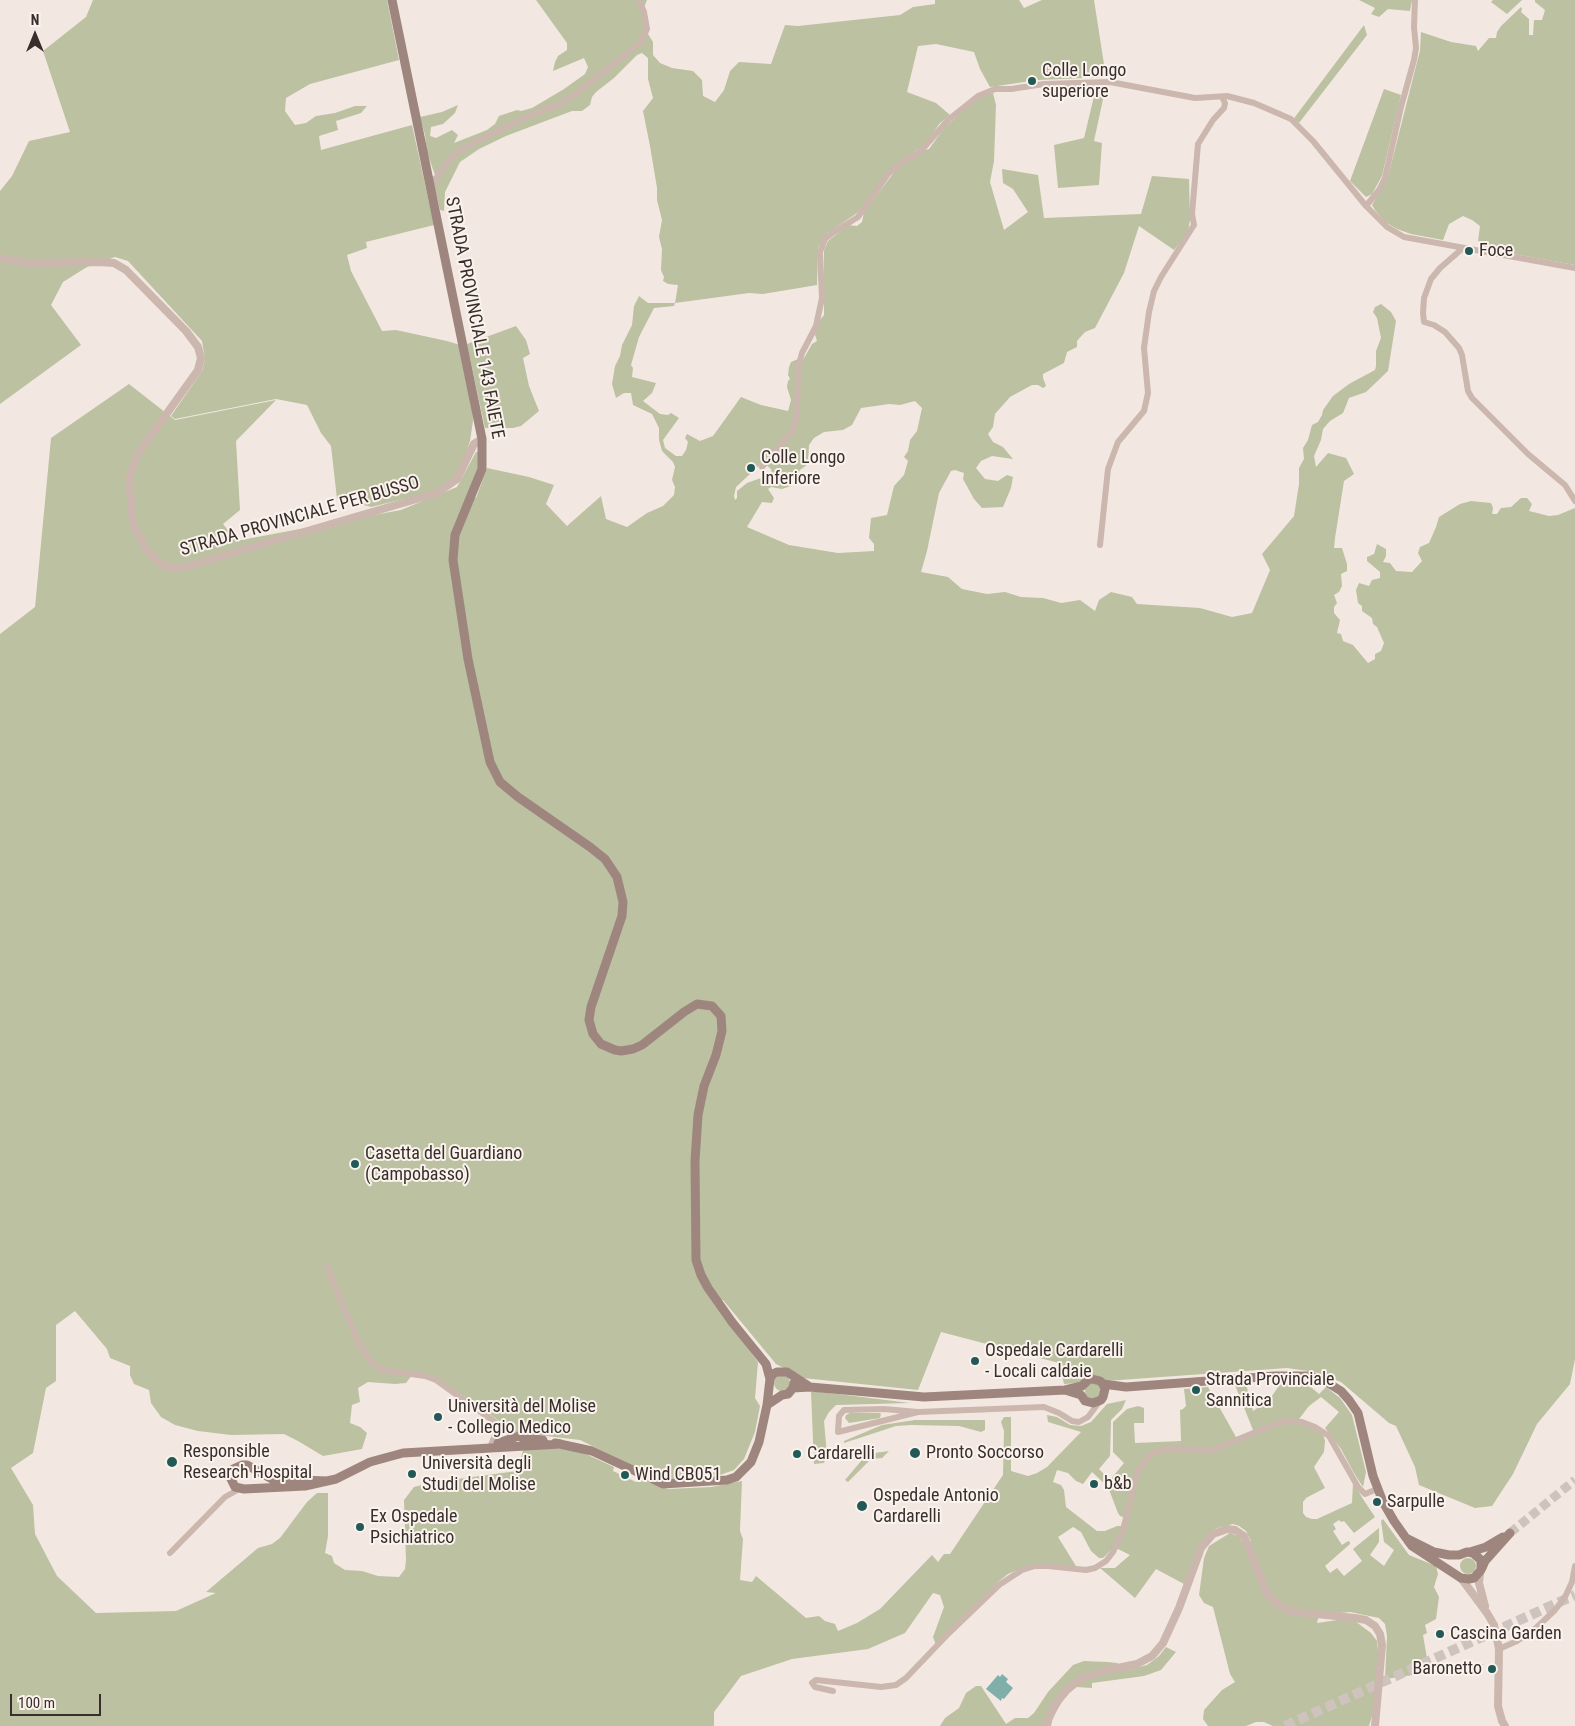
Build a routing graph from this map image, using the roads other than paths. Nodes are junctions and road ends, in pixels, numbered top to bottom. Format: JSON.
{"nodes":[{"id":1,"x":392,"y":0,"type":"edge"},
{"id":2,"x":639,"y":0,"type":"edge"},
{"id":3,"x":1415,"y":0,"type":"edge"},
{"id":4,"x":1222,"y":96,"type":"junction"},
{"id":5,"x":431,"y":186,"type":"junction"},
{"id":6,"x":1366,"y":206,"type":"junction"},
{"id":7,"x":1463,"y":248,"type":"junction"},
{"id":8,"x":0,"y":258,"type":"edge"},
{"id":9,"x":1575,"y":268,"type":"edge"},
{"id":10,"x":482,"y":439,"type":"junction"},
{"id":11,"x":762,"y":467,"type":"dead end"},
{"id":12,"x":1575,"y":501,"type":"edge"},
{"id":13,"x":1100,"y":545,"type":"dead end"},
{"id":14,"x":327,"y":1266,"type":"dead end"},
{"id":15,"x":766,"y":1364,"type":"junction"},
{"id":16,"x":786,"y":1373,"type":"junction"},
{"id":17,"x":770,"y":1383,"type":"junction"},
{"id":18,"x":810,"y":1387,"type":"junction"},
{"id":19,"x":793,"y":1388,"type":"junction"},
{"id":20,"x":1103,"y":1393,"type":"junction"},
{"id":21,"x":1083,"y":1394,"type":"junction"},
{"id":22,"x":782,"y":1395,"type":"junction"},
{"id":23,"x":767,"y":1405,"type":"junction"},
{"id":24,"x":918,"y":1412,"type":"junction"},
{"id":25,"x":1088,"y":1417,"type":"junction"},
{"id":26,"x":499,"y":1426,"type":"junction"},
{"id":27,"x":518,"y":1441,"type":"junction"},
{"id":28,"x":491,"y":1445,"type":"junction"},
{"id":29,"x":473,"y":1448,"type":"junction"},
{"id":30,"x":251,"y":1467,"type":"junction"},
{"id":31,"x":328,"y":1481,"type":"junction"},
{"id":32,"x":236,"y":1486,"type":"junction"},
{"id":33,"x":249,"y":1488,"type":"junction"},
{"id":34,"x":1377,"y":1489,"type":"junction"},
{"id":35,"x":1406,"y":1538,"type":"junction"},
{"id":36,"x":1470,"y":1552,"type":"junction"},
{"id":37,"x":170,"y":1553,"type":"dead end"},
{"id":38,"x":1460,"y":1555,"type":"junction"},
{"id":39,"x":1575,"y":1566,"type":"edge"},
{"id":40,"x":1481,"y":1570,"type":"junction"},
{"id":41,"x":1459,"y":1576,"type":"junction"},
{"id":42,"x":1488,"y":1613,"type":"junction"},
{"id":43,"x":1500,"y":1649,"type":"junction"},
{"id":44,"x":833,"y":1691,"type":"dead end"},
{"id":45,"x":1045,"y":1726,"type":"edge"},
{"id":46,"x":1375,"y":1726,"type":"edge"},
{"id":47,"x":1505,"y":1726,"type":"edge"}],
"edges":[{"from":1,"to":5,"type":"main road","name":"STRADA PROVINCIALE 143 FAIETE"},
{"from":2,"to":5,"type":"street"},
{"from":3,"to":6,"type":"street"},
{"from":4,"to":6,"type":"street"},
{"from":4,"to":11,"type":"street"},
{"from":4,"to":13,"type":"street"},
{"from":5,"to":10,"type":"main road","name":"STRADA PROVINCIALE 143 FAIETE"},
{"from":6,"to":7,"type":"street"},
{"from":7,"to":9,"type":"street"},
{"from":7,"to":12,"type":"street"},
{"from":8,"to":10,"type":"street","name":"STRADA PROVINCIALE PER BUSSO"},
{"from":10,"to":15,"type":"main road","name":"STRADA PROVINCIALE 143 FAIETE"},
{"from":14,"to":26,"type":"street"},
{"from":15,"to":16,"type":"main road","name":"STRADA PROVINCIALE 143 FAIETE"},
{"from":15,"to":17,"type":"main road","name":"STRADA PROVINCIALE 143 FAIETE"},
{"from":16,"to":17,"type":"main road"},
{"from":16,"to":18,"type":"main road","name":"STRADA PROVINCIALE 143 FAIETE"},
{"from":16,"to":19,"type":"main road"},
{"from":17,"to":22,"type":"main road"},
{"from":17,"to":23,"type":"main road"},
{"from":18,"to":19,"type":"main road","name":"STRADA PROVINCIALE 143 FAIETE"},
{"from":18,"to":21,"type":"main road","name":"STRADA PROVINCIALE 143 FAIETE"},
{"from":19,"to":22,"type":"main road","name":"STRADA PROVINCIALE 143 FAIETE"},
{"from":20,"to":21,"type":"main road","name":"STRADA PROVINCIALE 143 FAIETE"},
{"from":20,"to":21,"type":"main road","name":"STRADA PROVINCIALE 143 FAIETE"},
{"from":20,"to":25,"type":"street"},
{"from":20,"to":34,"type":"main road","name":"STRADA PROVINCIALE 143 FAIETE"},
{"from":21,"to":25,"type":"street"},
{"from":22,"to":23,"type":"main road","name":"STRADA PROVINCIALE 143 FAIETE"},
{"from":23,"to":27,"type":"main road"},
{"from":24,"to":24,"type":"street"},
{"from":24,"to":25,"type":"street"},
{"from":26,"to":27,"type":"street"},
{"from":26,"to":28,"type":"street"},
{"from":27,"to":28,"type":"main road"},
{"from":27,"to":29,"type":"main road"},
{"from":28,"to":29,"type":"main road"},
{"from":29,"to":31,"type":"main road"},
{"from":30,"to":31,"type":"main road"},
{"from":30,"to":32,"type":"main road"},
{"from":30,"to":33,"type":"main road"},
{"from":31,"to":33,"type":"main road"},
{"from":32,"to":33,"type":"main road"},
{"from":32,"to":37,"type":"street"},
{"from":34,"to":35,"type":"main road","name":"STRADA PROVINCIALE 143 FAIETE"},
{"from":34,"to":44,"type":"street"},
{"from":35,"to":38,"type":"main road","name":"STRADA PROVINCIALE 143 FAIETE"},
{"from":35,"to":41,"type":"main road","name":"STRADA PROVINCIALE 143 FAIETE"},
{"from":36,"to":38,"type":"main road","name":"STRADA PROVINCIALE 143 FAIETE"},
{"from":36,"to":40,"type":"main road","name":"STRADA PROVINCIALE 143 FAIETE"},
{"from":36,"to":40,"type":"main road"},
{"from":38,"to":41,"type":"main road"},
{"from":39,"to":43,"type":"street"},
{"from":40,"to":41,"type":"main road"},
{"from":40,"to":42,"type":"street","name":"STRADA PROVINCIALE 143 FAIETE"},
{"from":41,"to":42,"type":"street","name":"STRADA PROVINCIALE 143 FAIETE"},
{"from":42,"to":43,"type":"street","name":"STRADA PROVINCIALE 143 FAIETE"},
{"from":43,"to":47,"type":"street","name":"STRADA PROVINCIALE 143 FAIETE"},
{"from":45,"to":46,"type":"street"}]}
